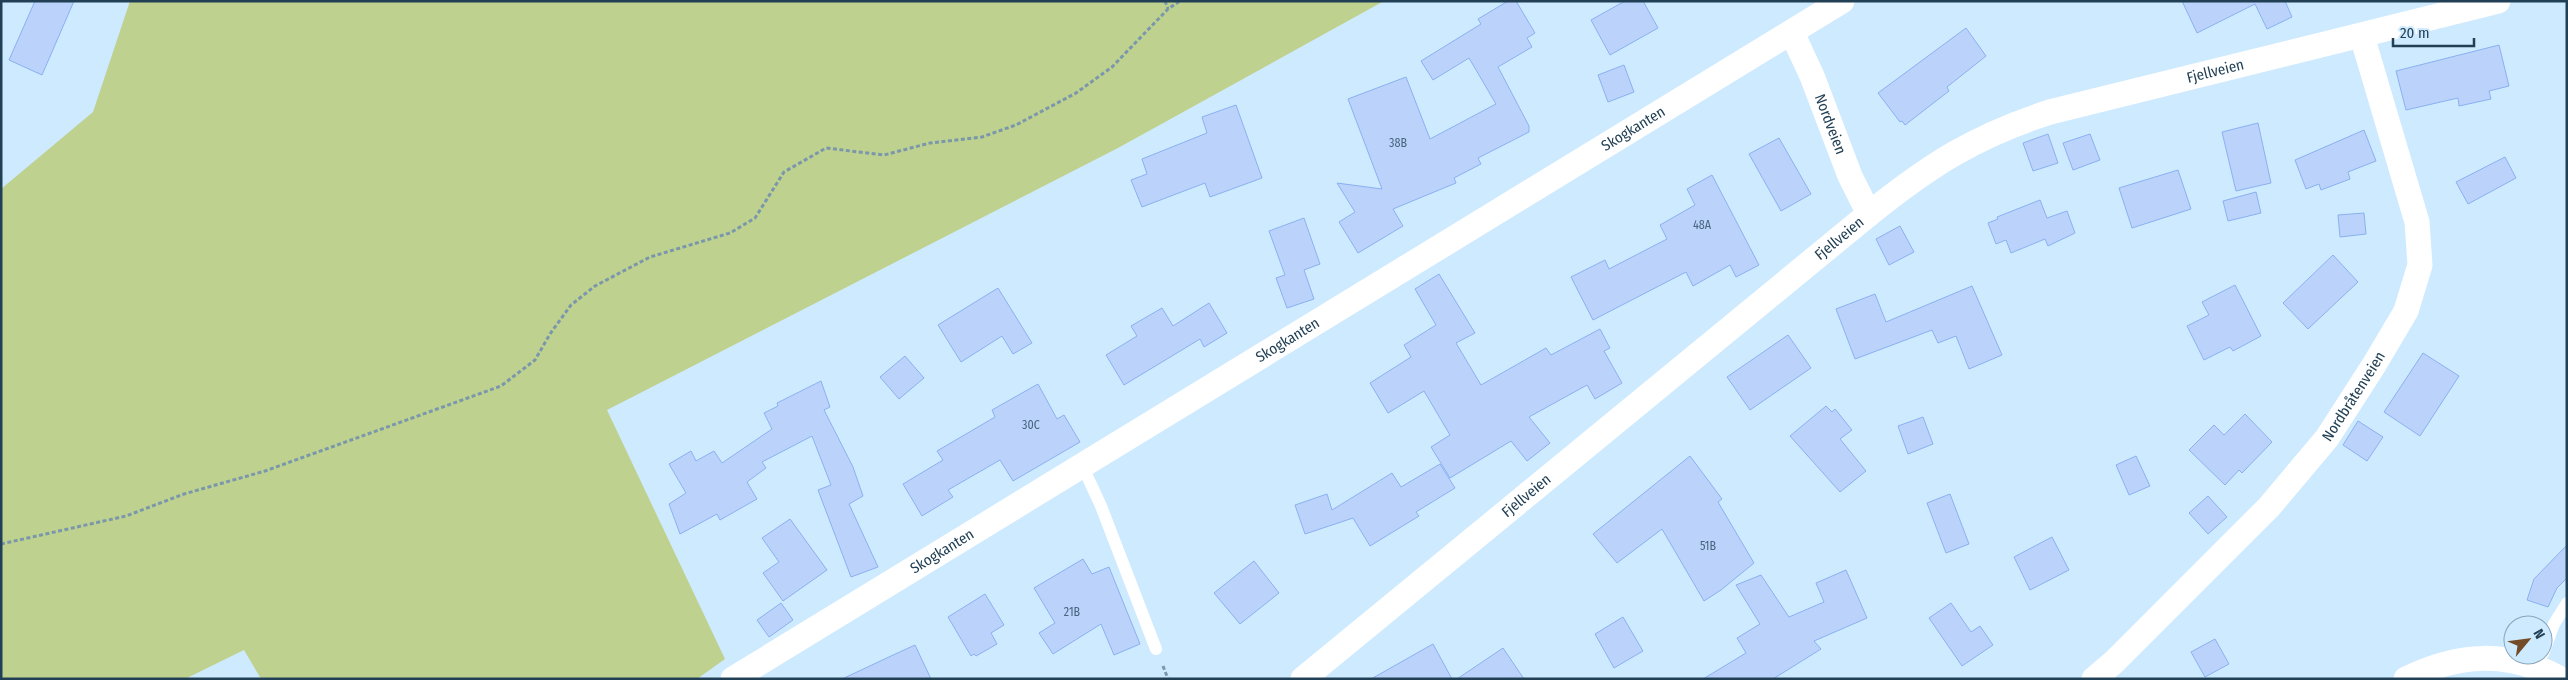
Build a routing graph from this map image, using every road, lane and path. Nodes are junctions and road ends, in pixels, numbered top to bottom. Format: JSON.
{"nodes":[{"id":1,"x":1164,"y":1,"type":"edge"},
{"id":2,"x":1180,"y":1,"type":"edge"},
{"id":3,"x":1842,"y":1,"type":"edge"},
{"id":4,"x":2490,"y":3,"type":"edge"},
{"id":5,"x":1168,"y":9,"type":"junction"},
{"id":6,"x":1792,"y":33,"type":"junction"},
{"id":7,"x":2362,"y":36,"type":"junction"},
{"id":8,"x":1869,"y":214,"type":"junction"},
{"id":9,"x":1082,"y":465,"type":"junction"},
{"id":10,"x":1,"y":544,"type":"edge"},
{"id":11,"x":2567,"y":603,"type":"edge"},
{"id":12,"x":2553,"y":627,"type":"edge"},
{"id":13,"x":1156,"y":649,"type":"dead end"},
{"id":14,"x":2503,"y":658,"type":"edge"},
{"id":15,"x":2547,"y":665,"type":"edge"},
{"id":16,"x":733,"y":679,"type":"edge"},
{"id":17,"x":1303,"y":679,"type":"edge"},
{"id":18,"x":2094,"y":679,"type":"edge"},
{"id":19,"x":2406,"y":679,"type":"edge"},
{"id":20,"x":2561,"y":679,"type":"edge"}],
"edges":[{"from":1,"to":5,"type":"path"},
{"from":2,"to":5,"type":"path"},
{"from":3,"to":6,"type":"street","name":"Skogkanten"},
{"from":4,"to":7,"type":"street","name":"Fjellveien"},
{"from":5,"to":10,"type":"path"},
{"from":6,"to":8,"type":"street","name":"Nordveien"},
{"from":6,"to":9,"type":"street","name":"Skogkanten"},
{"from":7,"to":8,"type":"street","name":"Fjellveien"},
{"from":7,"to":18,"type":"street","name":"Nordbråtenveien"},
{"from":8,"to":17,"type":"street","name":"Fjellveien"},
{"from":9,"to":13,"type":"lane"},
{"from":9,"to":16,"type":"street","name":"Skogkanten"},
{"from":11,"to":12,"type":"lane"},
{"from":14,"to":19,"type":"street"},
{"from":15,"to":20,"type":"street"}]}
